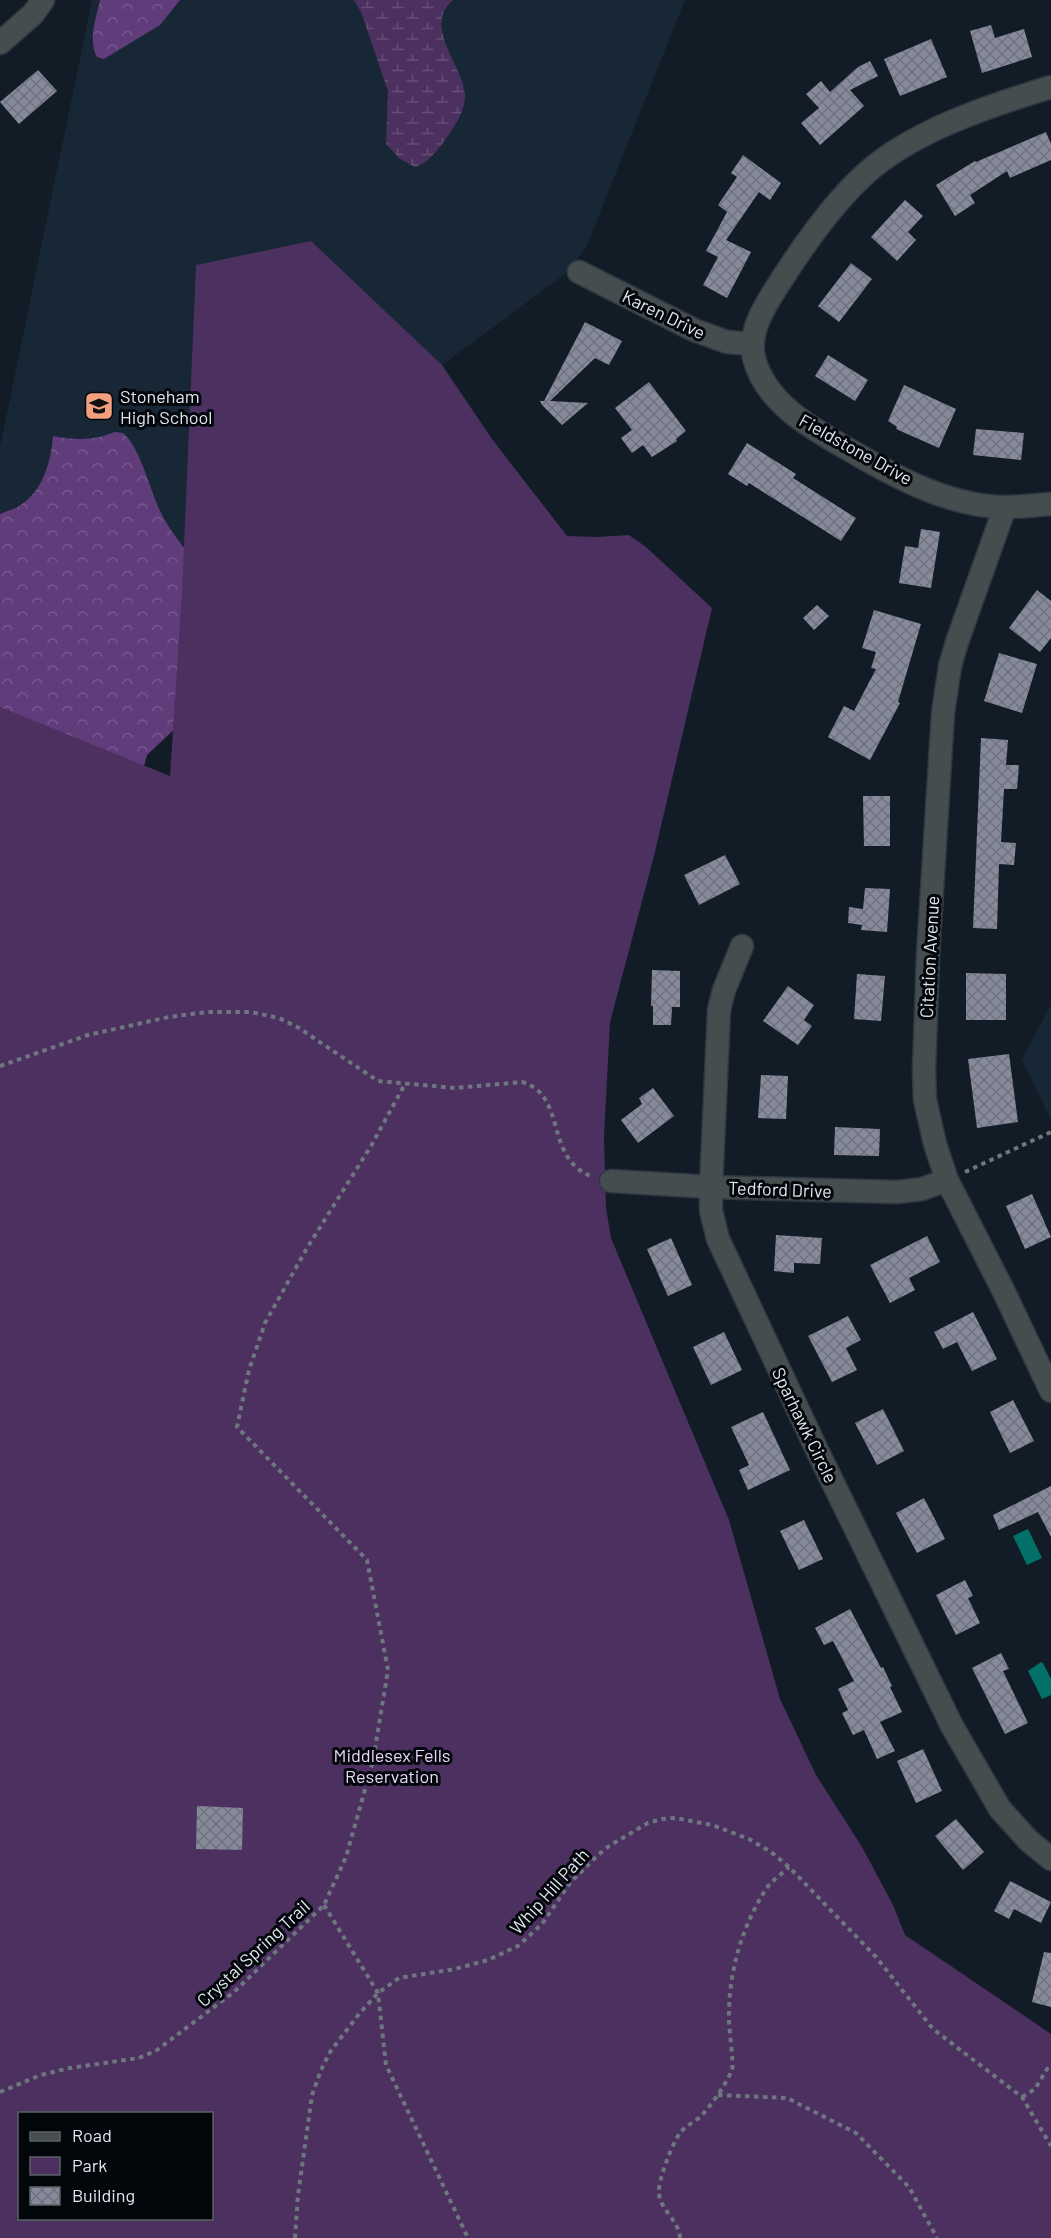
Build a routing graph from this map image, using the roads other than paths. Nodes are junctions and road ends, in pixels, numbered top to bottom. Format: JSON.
{"nodes":[{"id":1,"x":44,"y":0,"type":"edge"},
{"id":2,"x":0,"y":44,"type":"edge"},
{"id":3,"x":1051,"y":87,"type":"edge"},
{"id":4,"x":579,"y":272,"type":"dead end"},
{"id":5,"x":753,"y":344,"type":"junction"},
{"id":6,"x":1051,"y":504,"type":"edge"},
{"id":7,"x":1005,"y":507,"type":"junction"},
{"id":8,"x":742,"y":946,"type":"dead end"},
{"id":9,"x":947,"y":1180,"type":"junction"},
{"id":10,"x":611,"y":1181,"type":"road end"},
{"id":11,"x":711,"y":1187,"type":"junction"},
{"id":12,"x":1051,"y":1391,"type":"edge"},
{"id":13,"x":1051,"y":1859,"type":"edge"}],
"edges":[{"from":1,"to":2,"type":"street"},
{"from":3,"to":5,"type":"street"},
{"from":4,"to":5,"type":"street","name":"Karen Drive"},
{"from":5,"to":7,"type":"street","name":"Fieldstone Drive"},
{"from":6,"to":7,"type":"street","name":"Fieldstone Drive"},
{"from":7,"to":9,"type":"street","name":"Citation Avenue"},
{"from":8,"to":11,"type":"street","name":"Sparhawk Circle"},
{"from":9,"to":11,"type":"street","name":"Tedford Drive"},
{"from":9,"to":12,"type":"street","name":"Citation Avenue"},
{"from":10,"to":11,"type":"street","name":"Tedford Drive"},
{"from":11,"to":13,"type":"street","name":"Sparhawk Circle"}]}
